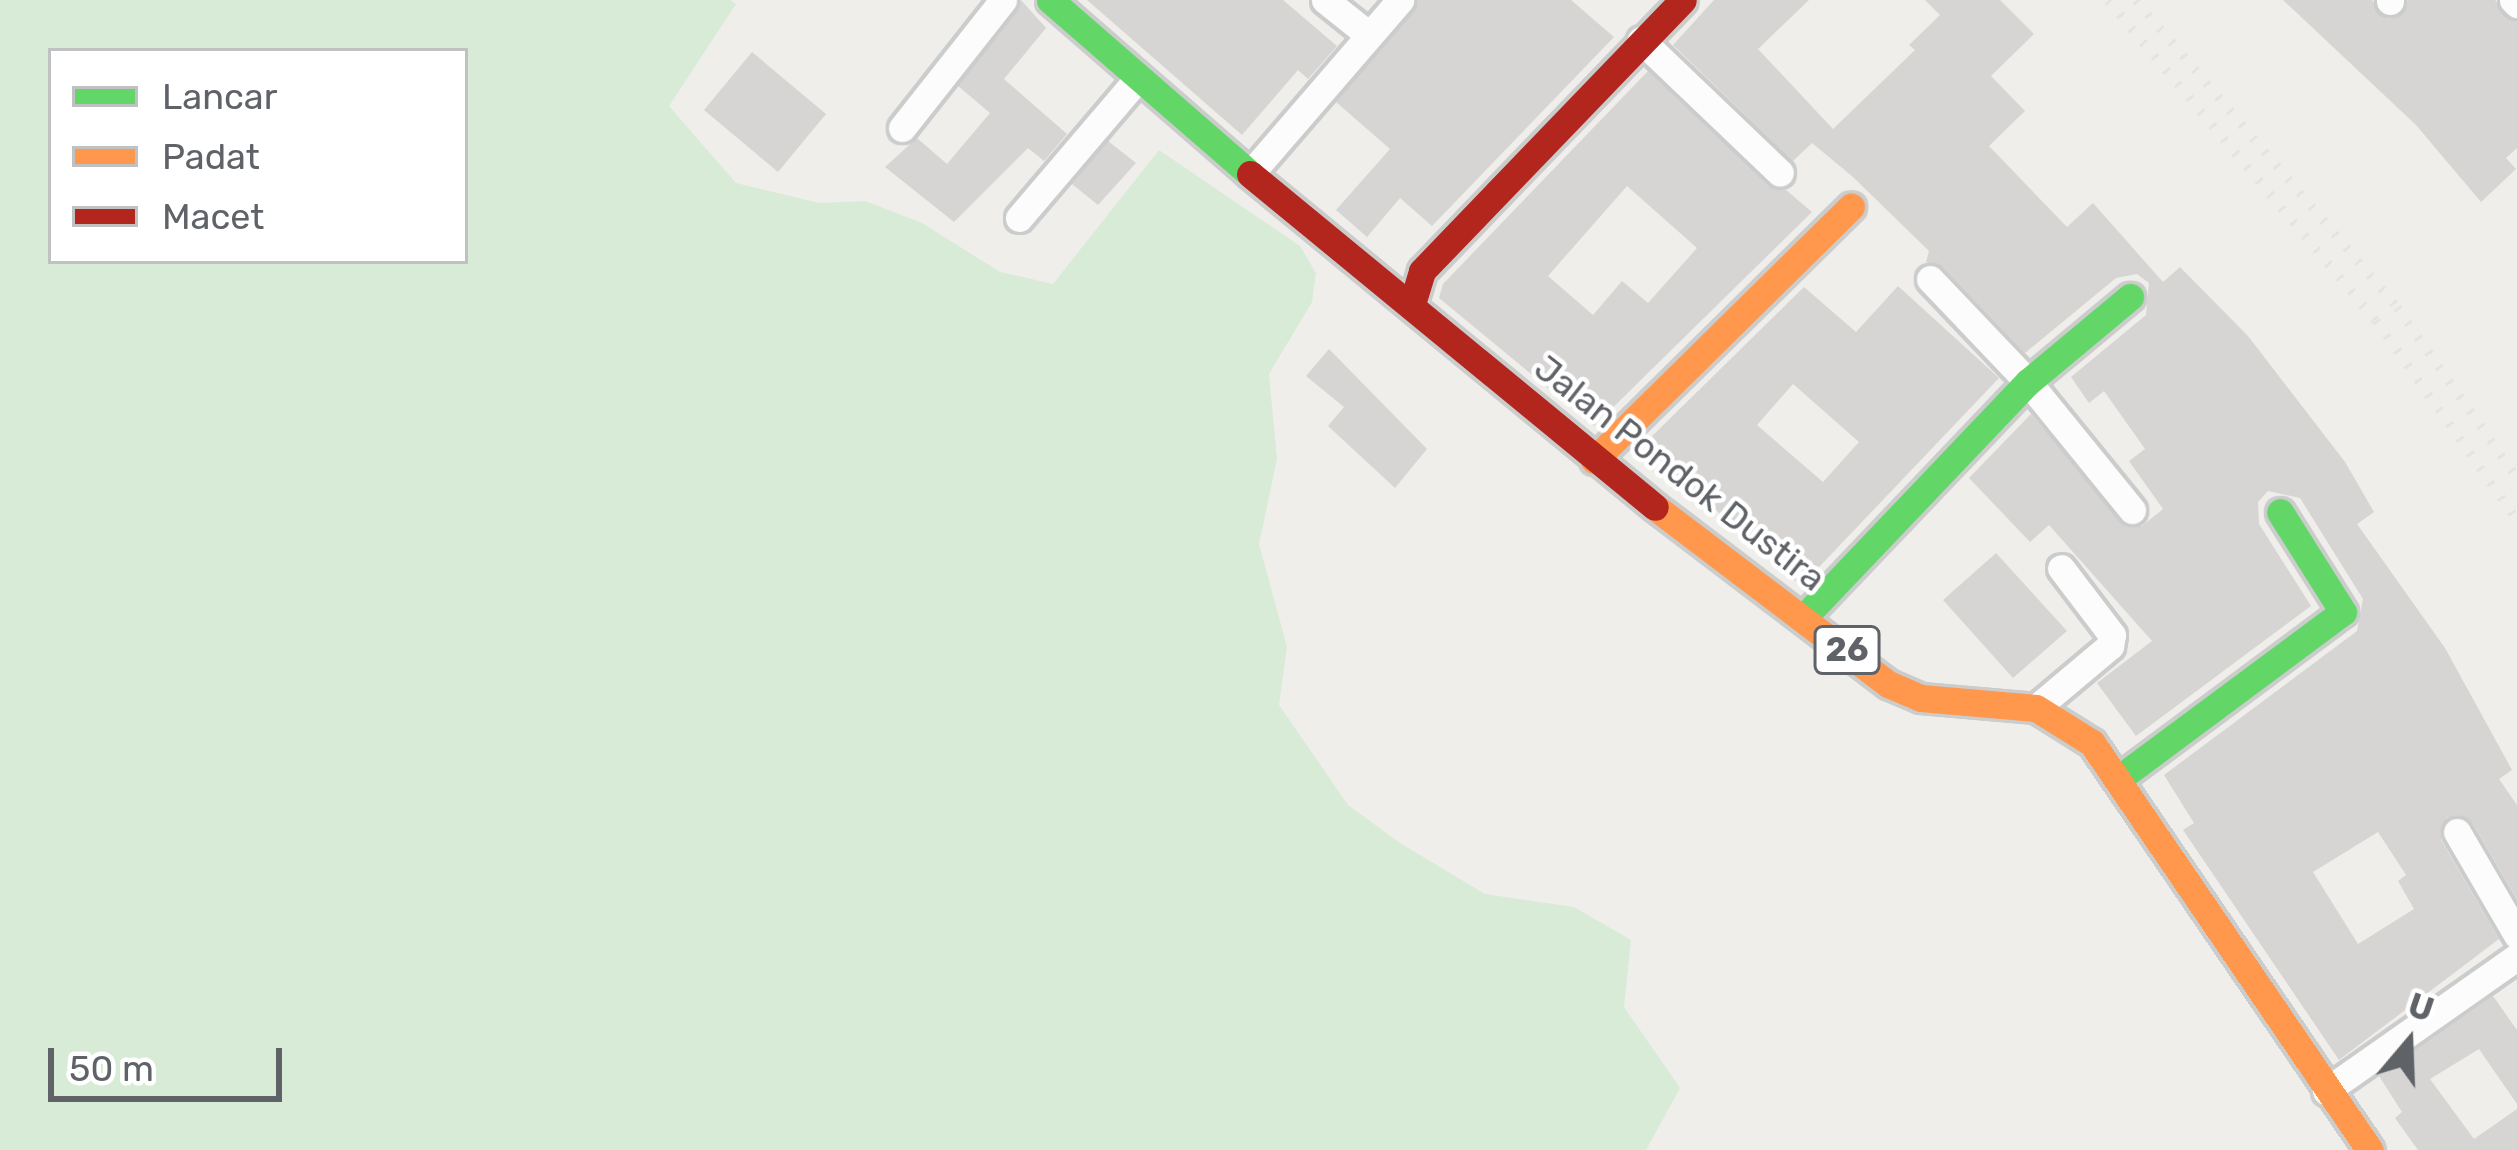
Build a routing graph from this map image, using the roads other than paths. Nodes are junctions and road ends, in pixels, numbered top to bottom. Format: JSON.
{"nodes":[{"id":1,"x":1004,"y":0,"type":"edge"},
{"id":2,"x":1050,"y":0,"type":"edge"},
{"id":3,"x":1325,"y":0,"type":"edge"},
{"id":4,"x":1400,"y":0,"type":"edge"},
{"id":5,"x":1682,"y":0,"type":"edge"},
{"id":6,"x":1369,"y":35,"type":"junction"},
{"id":7,"x":1641,"y":40,"type":"junction"},
{"id":8,"x":1138,"y":78,"type":"junction"},
{"id":9,"x":902,"y":128,"type":"dead end"},
{"id":10,"x":1780,"y":173,"type":"dead end"},
{"id":11,"x":1250,"y":174,"type":"junction"},
{"id":12,"x":1851,"y":207,"type":"dead end"},
{"id":13,"x":1019,"y":218,"type":"dead end"},
{"id":14,"x":1930,"y":279,"type":"dead end"},
{"id":15,"x":2130,"y":297,"type":"dead end"},
{"id":16,"x":1412,"y":304,"type":"junction"},
{"id":17,"x":2028,"y":382,"type":"junction"},
{"id":18,"x":1594,"y":460,"type":"junction"},
{"id":19,"x":2132,"y":510,"type":"dead end"},
{"id":20,"x":2281,"y":512,"type":"dead end"},
{"id":21,"x":2061,"y":568,"type":"dead end"},
{"id":22,"x":1806,"y":615,"type":"junction"},
{"id":23,"x":2036,"y":708,"type":"junction"},
{"id":24,"x":2118,"y":778,"type":"junction"},
{"id":25,"x":2457,"y":832,"type":"dead end"},
{"id":26,"x":2517,"y":935,"type":"edge"},
{"id":27,"x":2517,"y":957,"type":"edge"},
{"id":28,"x":2326,"y":1090,"type":"junction"},
{"id":29,"x":2370,"y":1150,"type":"edge"}],
"edges":[{"from":1,"to":9,"type":"street"},
{"from":2,"to":8,"type":"main road","name":"Jalan Pondok Dustira"},
{"from":3,"to":6,"type":"street"},
{"from":4,"to":6,"type":"street"},
{"from":5,"to":7,"type":"main road"},
{"from":6,"to":11,"type":"street"},
{"from":7,"to":10,"type":"street"},
{"from":7,"to":16,"type":"main road"},
{"from":8,"to":11,"type":"main road","name":"Jalan Pondok Dustira"},
{"from":8,"to":13,"type":"street"},
{"from":11,"to":16,"type":"main road","name":"Jalan Pondok Dustira","number":"26"},
{"from":12,"to":18,"type":"main road"},
{"from":14,"to":17,"type":"street"},
{"from":15,"to":17,"type":"main road"},
{"from":16,"to":18,"type":"main road","name":"Jalan Pondok Dustira","number":"26"},
{"from":17,"to":19,"type":"street"},
{"from":17,"to":22,"type":"main road"},
{"from":18,"to":22,"type":"main road","name":"Jalan Pondok Dustira","number":"26"},
{"from":20,"to":24,"type":"main road"},
{"from":21,"to":23,"type":"street"},
{"from":22,"to":23,"type":"main road","name":"Jalan Pondok Dustira","number":"26"},
{"from":23,"to":24,"type":"main road","name":"Jalan Pondok Dustira","number":"26"},
{"from":24,"to":28,"type":"main road","name":"Jalan Pondok Dustira","number":"26"},
{"from":25,"to":26,"type":"street"},
{"from":27,"to":28,"type":"street"},
{"from":28,"to":29,"type":"main road","name":"Jalan Pondok Dustira","number":"26"}]}
